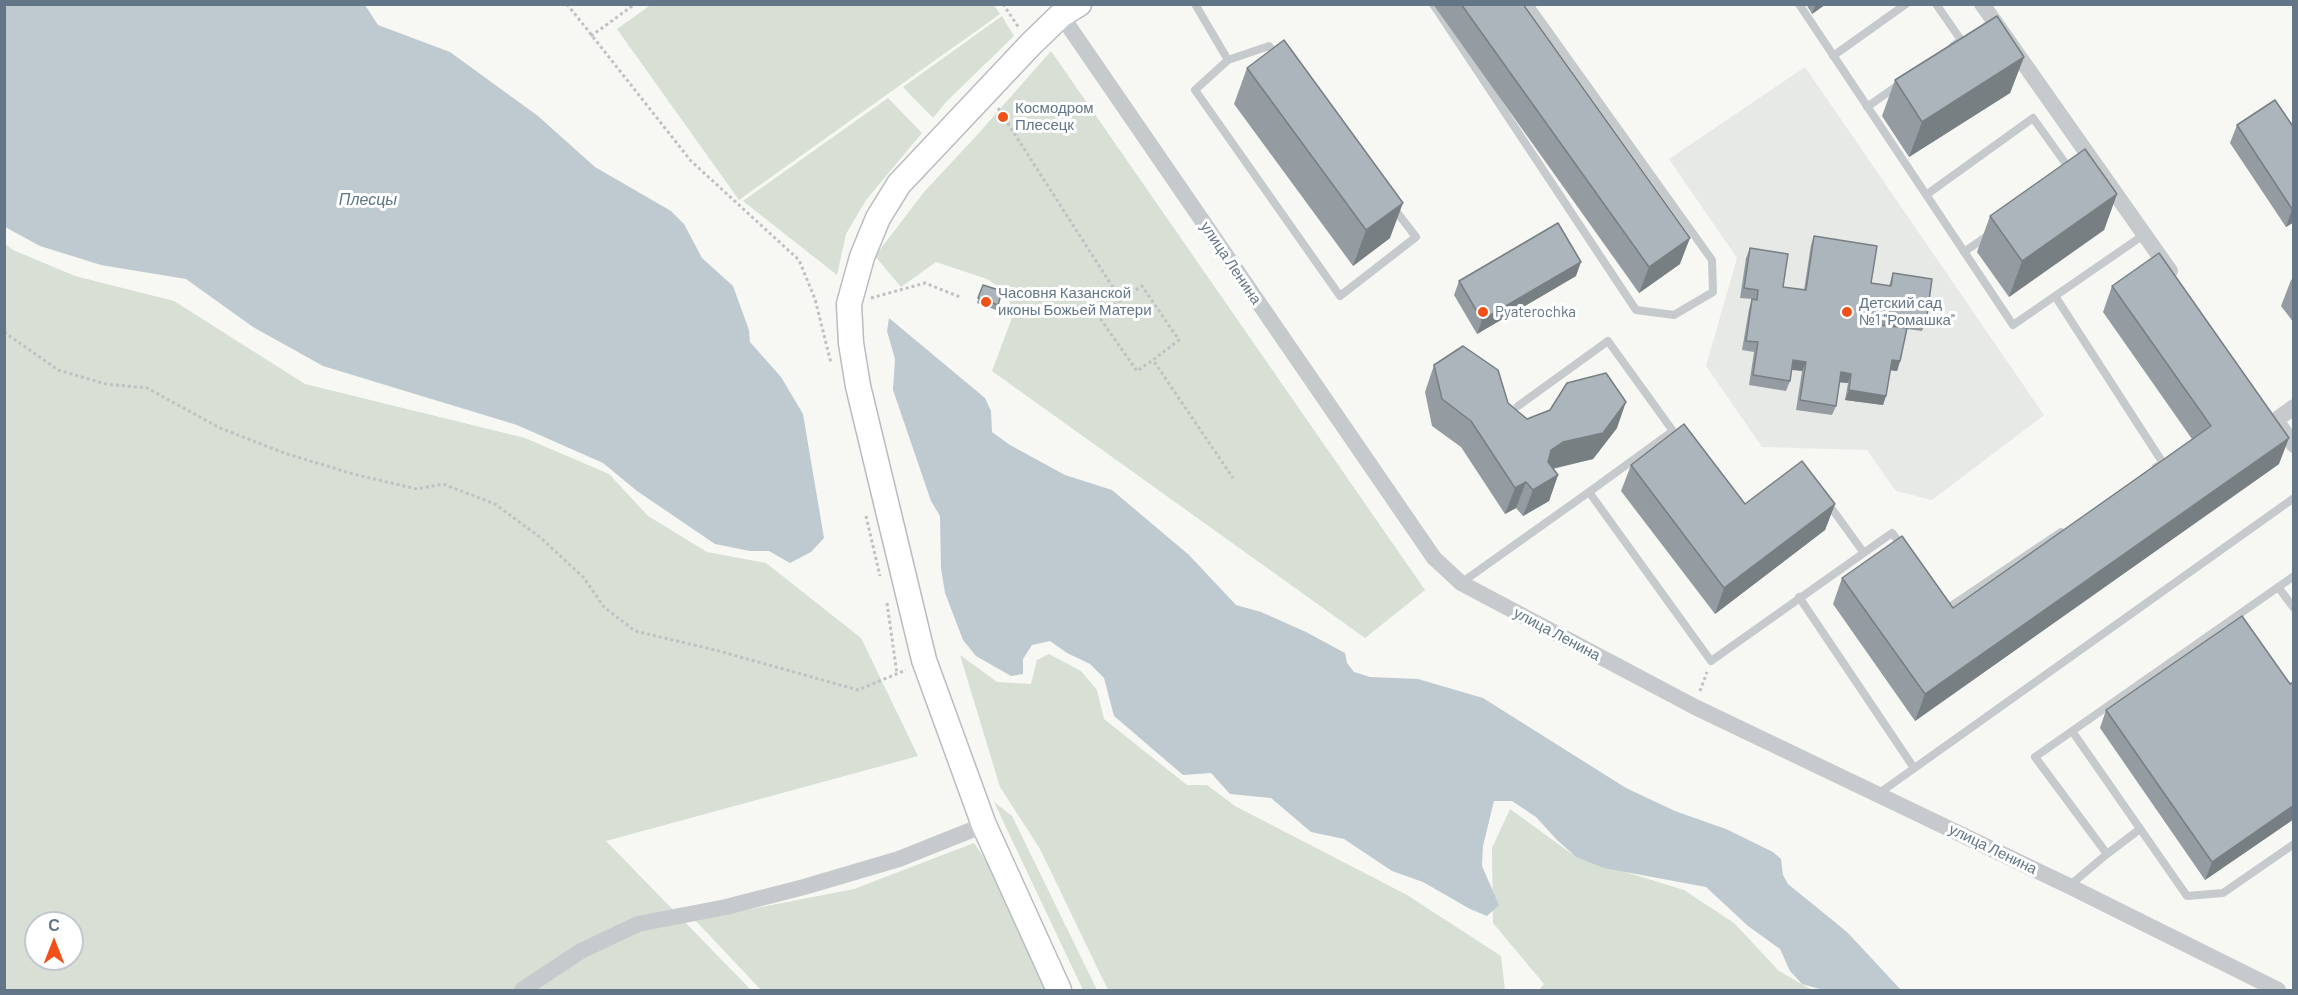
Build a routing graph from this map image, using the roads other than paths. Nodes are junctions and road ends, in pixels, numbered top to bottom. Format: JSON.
{"nodes":[{"id":1,"x":1195,"y":4,"type":"edge"},
{"id":2,"x":1433,"y":4,"type":"edge"},
{"id":3,"x":1528,"y":4,"type":"edge"},
{"id":4,"x":1799,"y":4,"type":"edge"},
{"id":5,"x":1906,"y":4,"type":"edge"},
{"id":6,"x":1936,"y":4,"type":"edge"},
{"id":7,"x":1982,"y":4,"type":"edge"},
{"id":8,"x":1070,"y":10,"type":"edge"},
{"id":9,"x":1942,"y":54,"type":"edge"},
{"id":10,"x":1833,"y":56,"type":"junction"},
{"id":11,"x":1228,"y":60,"type":"junction"},
{"id":12,"x":1905,"y":80,"type":"edge"},
{"id":13,"x":1867,"y":107,"type":"junction"},
{"id":14,"x":2092,"y":159,"type":"junction"},
{"id":15,"x":2073,"y":174,"type":"junction"},
{"id":16,"x":2064,"y":181,"type":"edge"},
{"id":17,"x":1926,"y":195,"type":"junction"},
{"id":18,"x":2001,"y":226,"type":"edge"},
{"id":19,"x":2145,"y":234,"type":"junction"},
{"id":20,"x":1965,"y":252,"type":"junction"},
{"id":21,"x":2182,"y":287,"type":"edge"},
{"id":22,"x":2055,"y":296,"type":"junction"},
{"id":23,"x":1518,"y":406,"type":"dead end"},
{"id":24,"x":2294,"y":407,"type":"edge"},
{"id":25,"x":1673,"y":431,"type":"junction"},
{"id":26,"x":2294,"y":445,"type":"edge"},
{"id":27,"x":1686,"y":450,"type":"edge"},
{"id":28,"x":2144,"y":476,"type":"edge"},
{"id":29,"x":1589,"y":492,"type":"junction"},
{"id":30,"x":1822,"y":495,"type":"edge"},
{"id":31,"x":2294,"y":498,"type":"edge"},
{"id":32,"x":2065,"y":529,"type":"edge"},
{"id":33,"x":1906,"y":552,"type":"edge"},
{"id":34,"x":1864,"y":553,"type":"junction"},
{"id":35,"x":2294,"y":576,"type":"edge"},
{"id":36,"x":1461,"y":583,"type":"junction"},
{"id":37,"x":2278,"y":587,"type":"junction"},
{"id":38,"x":1799,"y":597,"type":"junction"},
{"id":39,"x":1941,"y":599,"type":"edge"},
{"id":40,"x":2294,"y":608,"type":"edge"},
{"id":41,"x":2072,"y":730,"type":"junction"},
{"id":42,"x":1914,"y":768,"type":"junction"},
{"id":43,"x":1878,"y":794,"type":"junction"},
{"id":44,"x":984,"y":825,"type":"junction"},
{"id":45,"x":2140,"y":829,"type":"junction"},
{"id":46,"x":2294,"y":844,"type":"edge"},
{"id":47,"x":2107,"y":854,"type":"junction"},
{"id":48,"x":2069,"y":886,"type":"junction"},
{"id":49,"x":522,"y":990,"type":"edge"},
{"id":50,"x":1059,"y":990,"type":"edge"},
{"id":51,"x":2278,"y":990,"type":"edge"}],
"edges":[{"from":1,"to":11,"type":"lane"},
{"from":2,"to":3,"type":"lane"},
{"from":4,"to":10,"type":"lane"},
{"from":5,"to":10,"type":"lane"},
{"from":6,"to":9,"type":"lane"},
{"from":7,"to":14,"type":"street"},
{"from":8,"to":36,"type":"street","name":"улица Ленина"},
{"from":8,"to":44,"type":"main road"},
{"from":10,"to":13,"type":"lane"},
{"from":11,"to":11,"type":"lane"},
{"from":12,"to":13,"type":"lane"},
{"from":13,"to":17,"type":"lane"},
{"from":14,"to":15,"type":"lane"},
{"from":14,"to":19,"type":"street"},
{"from":15,"to":16,"type":"lane"},
{"from":15,"to":17,"type":"lane"},
{"from":17,"to":20,"type":"lane"},
{"from":18,"to":20,"type":"lane"},
{"from":19,"to":21,"type":"street"},
{"from":19,"to":22,"type":"lane"},
{"from":20,"to":22,"type":"lane"},
{"from":22,"to":28,"type":"lane"},
{"from":23,"to":25,"type":"lane"},
{"from":24,"to":26,"type":"street"},
{"from":25,"to":27,"type":"lane"},
{"from":25,"to":29,"type":"lane"},
{"from":29,"to":36,"type":"lane"},
{"from":29,"to":38,"type":"lane"},
{"from":30,"to":34,"type":"lane"},
{"from":31,"to":42,"type":"lane"},
{"from":32,"to":39,"type":"lane"},
{"from":33,"to":34,"type":"lane"},
{"from":34,"to":38,"type":"lane"},
{"from":35,"to":37,"type":"lane"},
{"from":36,"to":43,"type":"street","name":"улица Ленина"},
{"from":37,"to":40,"type":"lane"},
{"from":37,"to":41,"type":"lane"},
{"from":38,"to":42,"type":"lane"},
{"from":41,"to":45,"type":"lane"},
{"from":41,"to":47,"type":"lane"},
{"from":42,"to":43,"type":"lane"},
{"from":43,"to":48,"type":"street","name":"улица Ленина"},
{"from":44,"to":49,"type":"street"},
{"from":44,"to":50,"type":"main road"},
{"from":45,"to":46,"type":"lane"},
{"from":45,"to":47,"type":"lane"},
{"from":47,"to":48,"type":"lane"},
{"from":48,"to":51,"type":"street","name":"улица Ленина"}]}
